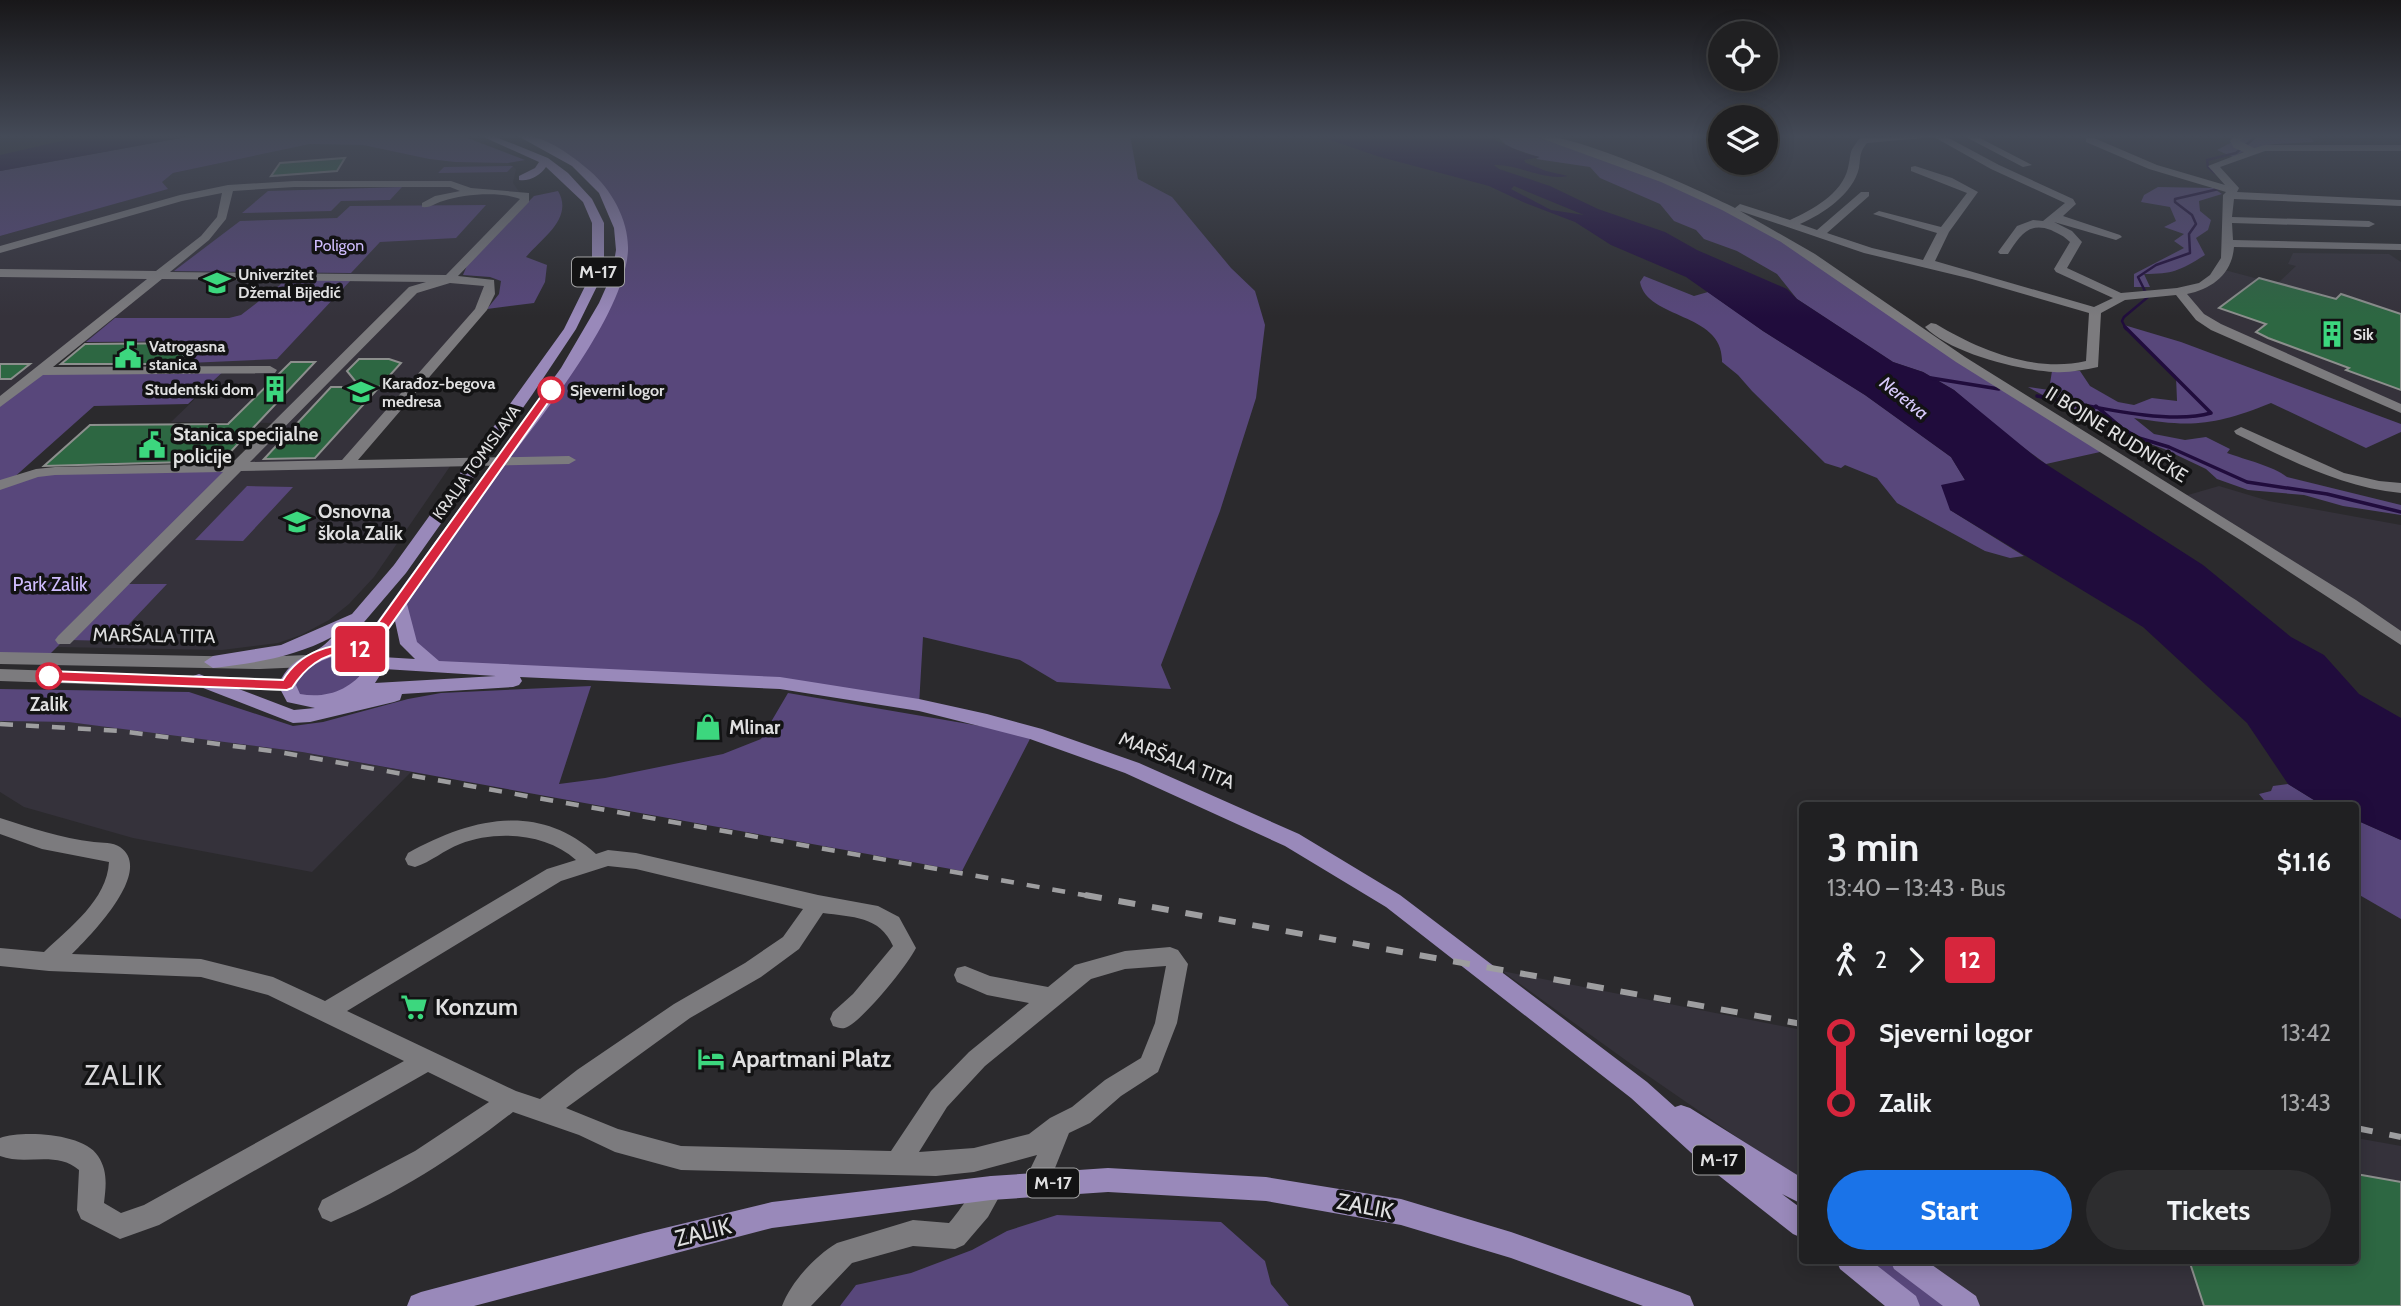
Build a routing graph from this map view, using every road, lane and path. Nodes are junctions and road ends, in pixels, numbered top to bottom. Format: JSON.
{"nodes":[{"id":1,"x":190,"y":196,"type":"edge"},
{"id":2,"x":226,"y":196,"type":"edge"},
{"id":3,"x":449,"y":196,"type":"edge"},
{"id":4,"x":525,"y":196,"type":"edge"},
{"id":5,"x":584,"y":196,"type":"edge"},
{"id":6,"x":605,"y":196,"type":"edge"},
{"id":7,"x":1698,"y":196,"type":"edge"},
{"id":8,"x":1710,"y":196,"type":"edge"},
{"id":9,"x":1718,"y":196,"type":"edge"},
{"id":10,"x":1834,"y":196,"type":"edge"},
{"id":11,"x":1863,"y":196,"type":"edge"},
{"id":12,"x":1970,"y":196,"type":"edge"},
{"id":13,"x":2058,"y":196,"type":"edge"},
{"id":14,"x":2228,"y":196,"type":"edge"},
{"id":15,"x":2300,"y":196,"type":"edge"},
{"id":16,"x":2401,"y":203,"type":"edge"},
{"id":17,"x":426,"y":205,"type":"dead end"},
{"id":18,"x":1763,"y":213,"type":"junction"},
{"id":19,"x":1879,"y":214,"type":"dead end"},
{"id":20,"x":2051,"y":220,"type":"junction"},
{"id":21,"x":2227,"y":220,"type":"junction"},
{"id":22,"x":1793,"y":223,"type":"junction"},
{"id":23,"x":2369,"y":224,"type":"dead end"},
{"id":24,"x":1944,"y":231,"type":"junction"},
{"id":25,"x":1820,"y":233,"type":"junction"},
{"id":26,"x":2116,"y":237,"type":"dead end"},
{"id":27,"x":2226,"y":243,"type":"junction"},
{"id":28,"x":2401,"y":247,"type":"edge"},
{"id":29,"x":0,"y":250,"type":"edge"},
{"id":30,"x":2004,"y":252,"type":"dead end"},
{"id":31,"x":1815,"y":258,"type":"junction"},
{"id":32,"x":1942,"y":269,"type":"junction"},
{"id":33,"x":0,"y":273,"type":"edge"},
{"id":34,"x":159,"y":275,"type":"junction"},
{"id":35,"x":449,"y":279,"type":"junction"},
{"id":36,"x":2180,"y":293,"type":"junction"},
{"id":37,"x":2120,"y":297,"type":"junction"},
{"id":38,"x":2095,"y":311,"type":"junction"},
{"id":39,"x":270,"y":370,"type":"dead end"},
{"id":40,"x":40,"y":371,"type":"junction"},
{"id":41,"x":0,"y":403,"type":"edge"},
{"id":42,"x":2401,"y":409,"type":"edge"},
{"id":43,"x":2241,"y":431,"type":"dead end"},
{"id":44,"x":569,"y":460,"type":"dead end"},
{"id":45,"x":476,"y":462,"type":"junction"},
{"id":46,"x":500,"y":462,"type":"junction"},
{"id":47,"x":346,"y":466,"type":"junction"},
{"id":48,"x":236,"y":468,"type":"junction"},
{"id":49,"x":0,"y":485,"type":"edge"},
{"id":50,"x":2401,"y":488,"type":"edge"},
{"id":51,"x":399,"y":604,"type":"junction"},
{"id":52,"x":366,"y":610,"type":"junction"},
{"id":53,"x":2401,"y":639,"type":"edge"},
{"id":54,"x":64,"y":640,"type":"dead end"},
{"id":55,"x":331,"y":650,"type":"junction"},
{"id":56,"x":371,"y":656,"type":"junction"},
{"id":57,"x":0,"y":658,"type":"edge"},
{"id":58,"x":307,"y":661,"type":"junction"},
{"id":59,"x":213,"y":662,"type":"junction"},
{"id":60,"x":435,"y":667,"type":"junction"},
{"id":61,"x":0,"y":675,"type":"edge"},
{"id":62,"x":618,"y":676,"type":"junction"},
{"id":63,"x":199,"y":680,"type":"junction"},
{"id":64,"x":452,"y":684,"type":"junction"},
{"id":65,"x":287,"y":685,"type":"junction"},
{"id":66,"x":354,"y":690,"type":"junction"},
{"id":67,"x":0,"y":826,"type":"edge"},
{"id":68,"x":415,"y":859,"type":"dead end"},
{"id":69,"x":592,"y":862,"type":"junction"},
{"id":70,"x":818,"y":904,"type":"junction"},
{"id":71,"x":0,"y":957,"type":"edge"},
{"id":72,"x":49,"y":962,"type":"junction"},
{"id":73,"x":965,"y":975,"type":"dead end"},
{"id":74,"x":1052,"y":998,"type":"junction"},
{"id":75,"x":324,"y":1013,"type":"junction"},
{"id":76,"x":841,"y":1019,"type":"dead end"},
{"id":77,"x":426,"y":1061,"type":"junction"},
{"id":78,"x":1639,"y":1090,"type":"junction"},
{"id":79,"x":510,"y":1100,"type":"junction"},
{"id":80,"x":544,"y":1111,"type":"junction"},
{"id":81,"x":1059,"y":1126,"type":"junction"},
{"id":82,"x":8,"y":1147,"type":"dead end"},
{"id":83,"x":897,"y":1164,"type":"junction"},
{"id":84,"x":1036,"y":1184,"type":"junction"},
{"id":85,"x":991,"y":1188,"type":"junction"},
{"id":86,"x":1799,"y":1190,"type":"edge"},
{"id":87,"x":331,"y":1209,"type":"dead end"},
{"id":88,"x":1799,"y":1224,"type":"edge"},
{"id":89,"x":1854,"y":1264,"type":"edge"},
{"id":90,"x":1908,"y":1264,"type":"edge"},
{"id":91,"x":1881,"y":1284,"type":"junction"},
{"id":92,"x":421,"y":1306,"type":"edge"},
{"id":93,"x":796,"y":1306,"type":"edge"},
{"id":94,"x":1680,"y":1306,"type":"edge"},
{"id":95,"x":1897,"y":1306,"type":"edge"},
{"id":96,"x":1906,"y":1306,"type":"edge"},
{"id":97,"x":1966,"y":1306,"type":"edge"}],
"edges":[{"from":1,"to":29,"type":"street"},
{"from":2,"to":34,"type":"street"},
{"from":3,"to":17,"type":"street"},
{"from":4,"to":35,"type":"street"},
{"from":5,"to":45,"type":"main road","name":"KRALJA TOMISLAVA","number":"M-17"},
{"from":6,"to":46,"type":"main road","name":"KRALJA TOMISLAVA","number":"M-17"},
{"from":7,"to":31,"type":"street","name":"II BOJNE RUDNIČKE"},
{"from":8,"to":18,"type":"street","name":"II BOJNE RUDNIČKE"},
{"from":9,"to":18,"type":"street"},
{"from":10,"to":22,"type":"street"},
{"from":11,"to":25,"type":"street"},
{"from":12,"to":24,"type":"street"},
{"from":13,"to":20,"type":"street"},
{"from":14,"to":21,"type":"street"},
{"from":15,"to":16,"type":"street"},
{"from":18,"to":22,"type":"street"},
{"from":19,"to":24,"type":"street"},
{"from":20,"to":26,"type":"street"},
{"from":20,"to":30,"type":"street"},
{"from":20,"to":37,"type":"street"},
{"from":21,"to":23,"type":"street"},
{"from":21,"to":27,"type":"street"},
{"from":22,"to":25,"type":"street"},
{"from":24,"to":32,"type":"street"},
{"from":25,"to":32,"type":"street"},
{"from":27,"to":28,"type":"street"},
{"from":27,"to":36,"type":"street"},
{"from":31,"to":38,"type":"street","name":"II BOJNE RUDNIČKE"},
{"from":31,"to":53,"type":"street","name":"II BOJNE RUDNIČKE"},
{"from":32,"to":38,"type":"street"},
{"from":33,"to":34,"type":"street"},
{"from":34,"to":35,"type":"street"},
{"from":34,"to":40,"type":"street"},
{"from":35,"to":47,"type":"street"},
{"from":35,"to":48,"type":"street"},
{"from":36,"to":37,"type":"street"},
{"from":36,"to":42,"type":"street"},
{"from":37,"to":38,"type":"street"},
{"from":39,"to":40,"type":"street"},
{"from":40,"to":41,"type":"street"},
{"from":43,"to":50,"type":"street"},
{"from":44,"to":46,"type":"street"},
{"from":45,"to":46,"type":"street"},
{"from":45,"to":47,"type":"street"},
{"from":45,"to":52,"type":"main road","name":"KRALJA TOMISLAVA","number":"M-17"},
{"from":46,"to":51,"type":"main road","name":"KRALJA TOMISLAVA","number":"M-17"},
{"from":47,"to":48,"type":"street"},
{"from":48,"to":49,"type":"street"},
{"from":48,"to":54,"type":"street"},
{"from":51,"to":56,"type":"main road","name":"KRALJA TOMISLAVA","number":"M-17"},
{"from":51,"to":60,"type":"main road"},
{"from":52,"to":55,"type":"main road","name":"KRALJA TOMISLAVA","number":"M-17"},
{"from":52,"to":59,"type":"main road"},
{"from":55,"to":56,"type":"main road","number":"M-17"},
{"from":55,"to":58,"type":"main road","number":"M-17"},
{"from":56,"to":60,"type":"main road","name":"MARŠALA TITA","number":"M-17"},
{"from":56,"to":66,"type":"main road","number":"M-17"},
{"from":57,"to":59,"type":"street","name":"MARŠALA TITA"},
{"from":58,"to":59,"type":"street","name":"MARŠALA TITA"},
{"from":58,"to":65,"type":"main road","number":"M-17"},
{"from":60,"to":62,"type":"main road","name":"MARŠALA TITA","number":"M-17"},
{"from":61,"to":63,"type":"street"},
{"from":62,"to":64,"type":"main road","name":"MARŠALA TITA","number":"M-17"},
{"from":62,"to":78,"type":"main road","name":"MARŠALA TITA","number":"M-17"},
{"from":63,"to":64,"type":"main road"},
{"from":63,"to":65,"type":"street"},
{"from":64,"to":66,"type":"main road","name":"MARŠALA TITA","number":"M-17"},
{"from":65,"to":66,"type":"main road","number":"M-17"},
{"from":67,"to":72,"type":"street"},
{"from":68,"to":69,"type":"street"},
{"from":69,"to":70,"type":"street"},
{"from":69,"to":75,"type":"street"},
{"from":70,"to":76,"type":"street"},
{"from":70,"to":80,"type":"street"},
{"from":71,"to":72,"type":"street"},
{"from":72,"to":75,"type":"street"},
{"from":73,"to":74,"type":"street"},
{"from":74,"to":81,"type":"street"},
{"from":74,"to":83,"type":"street"},
{"from":75,"to":77,"type":"street"},
{"from":77,"to":79,"type":"street"},
{"from":77,"to":82,"type":"street"},
{"from":78,"to":86,"type":"main road","name":"MARŠALA TITA","number":"M-17"},
{"from":78,"to":88,"type":"main road","name":"MARŠALA TITA","number":"M-17"},
{"from":79,"to":80,"type":"street"},
{"from":79,"to":87,"type":"street"},
{"from":80,"to":83,"type":"street"},
{"from":81,"to":83,"type":"street"},
{"from":81,"to":84,"type":"street"},
{"from":84,"to":85,"type":"main road","name":"ZALIK","number":"M-17"},
{"from":84,"to":94,"type":"main road","name":"ZALIK","number":"M-17"},
{"from":85,"to":92,"type":"main road","name":"ZALIK","number":"M-17"},
{"from":85,"to":93,"type":"street"},
{"from":89,"to":91,"type":"main road"},
{"from":90,"to":97,"type":"main road"},
{"from":91,"to":95,"type":"main road"},
{"from":91,"to":96,"type":"main road"}]}
